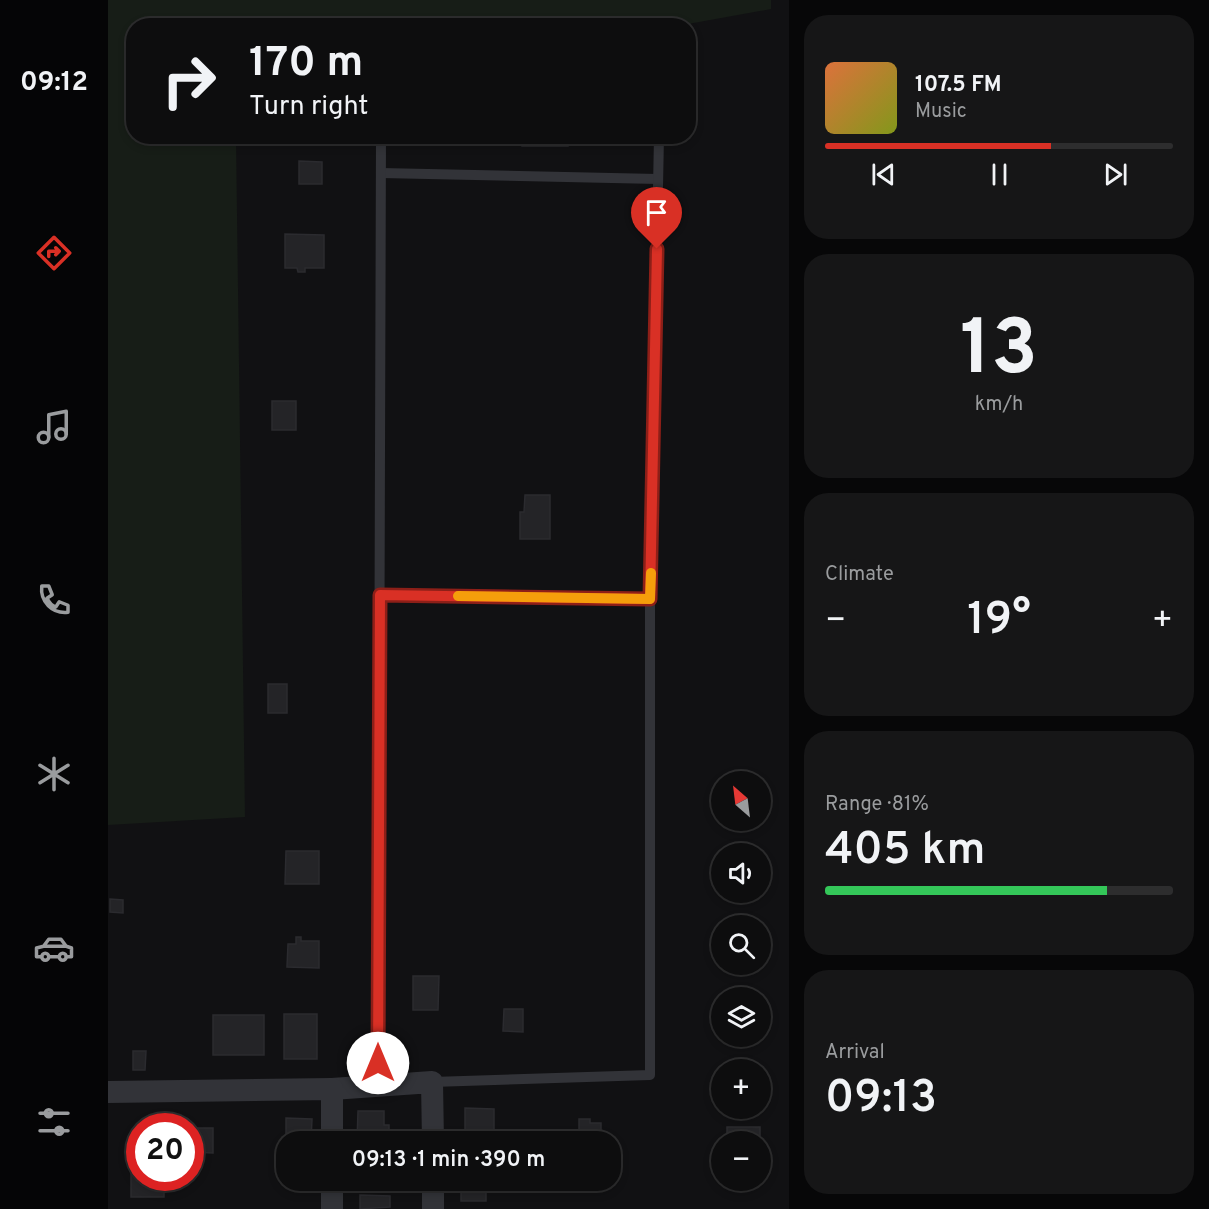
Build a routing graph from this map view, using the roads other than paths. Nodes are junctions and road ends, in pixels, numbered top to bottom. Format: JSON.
{"nodes":[{"id":1,"x":381,"y":144,"type":"edge"},
{"id":2,"x":659,"y":144,"type":"edge"},
{"id":3,"x":381,"y":173,"type":"junction"},
{"id":4,"x":658,"y":179,"type":"junction"},
{"id":5,"x":380,"y":595,"type":"junction"},
{"id":6,"x":650,"y":599,"type":"junction"},
{"id":7,"x":432,"y":1082,"type":"junction"},
{"id":8,"x":378,"y":1086,"type":"junction"},
{"id":9,"x":332,"y":1089,"type":"junction"},
{"id":10,"x":108,"y":1092,"type":"edge"},
{"id":11,"x":332,"y":1131,"type":"edge"},
{"id":12,"x":433,"y":1131,"type":"edge"},
{"id":13,"x":332,"y":1191,"type":"edge"},
{"id":14,"x":433,"y":1191,"type":"edge"},
{"id":15,"x":332,"y":1209,"type":"edge"},
{"id":16,"x":433,"y":1209,"type":"edge"}],
"edges":[{"from":1,"to":3,"type":"lane"},
{"from":2,"to":4,"type":"lane"},
{"from":3,"to":4,"type":"lane"},
{"from":3,"to":5,"type":"lane"},
{"from":4,"to":6,"type":"lane"},
{"from":5,"to":6,"type":"lane"},
{"from":5,"to":8,"type":"lane"},
{"from":6,"to":7,"type":"lane"},
{"from":7,"to":8,"type":"street"},
{"from":7,"to":12,"type":"street"},
{"from":8,"to":9,"type":"street"},
{"from":9,"to":10,"type":"street"},
{"from":9,"to":11,"type":"street"},
{"from":13,"to":15,"type":"street"},
{"from":14,"to":16,"type":"street"}]}
